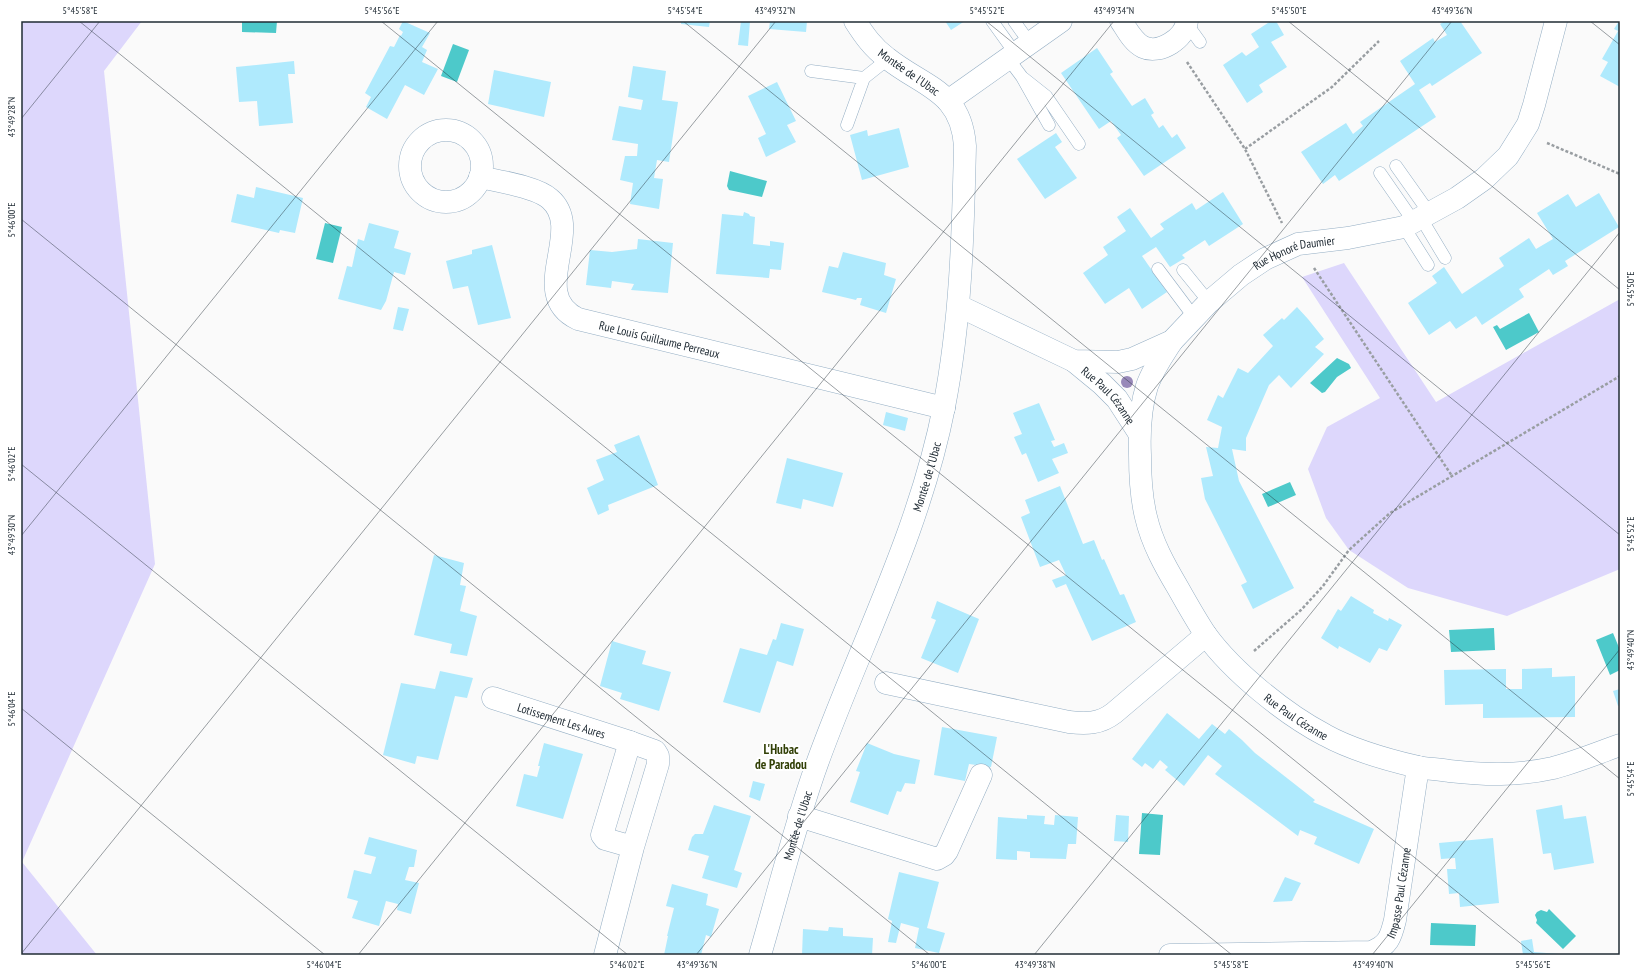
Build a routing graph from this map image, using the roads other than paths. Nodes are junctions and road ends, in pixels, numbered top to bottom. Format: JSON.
{"nodes":[{"id":1,"x":855,"y":21,"type":"edge"},
{"id":2,"x":992,"y":21,"type":"edge"},
{"id":3,"x":1014,"y":21,"type":"edge"},
{"id":4,"x":1060,"y":21,"type":"edge"},
{"id":5,"x":1121,"y":21,"type":"edge"},
{"id":6,"x":1556,"y":21,"type":"edge"},
{"id":7,"x":1187,"y":22,"type":"edge"},
{"id":8,"x":1200,"y":42,"type":"dead end"},
{"id":9,"x":1017,"y":51,"type":"junction"},
{"id":10,"x":888,"y":59,"type":"junction"},
{"id":11,"x":811,"y":71,"type":"dead end"},
{"id":12,"x":1022,"y":76,"type":"junction"},
{"id":13,"x":864,"y":78,"type":"junction"},
{"id":14,"x":948,"y":100,"type":"junction"},
{"id":15,"x":847,"y":125,"type":"dead end"},
{"id":16,"x":1048,"y":125,"type":"dead end"},
{"id":17,"x":1080,"y":144,"type":"dead end"},
{"id":18,"x":1396,"y":166,"type":"dead end"},
{"id":19,"x":1380,"y":173,"type":"dead end"},
{"id":20,"x":480,"y":177,"type":"dead end"},
{"id":21,"x":1417,"y":220,"type":"junction"},
{"id":22,"x":1445,"y":258,"type":"dead end"},
{"id":23,"x":1428,"y":265,"type":"dead end"},
{"id":24,"x":1158,"y":269,"type":"dead end"},
{"id":25,"x":1183,"y":270,"type":"dead end"},
{"id":26,"x":1209,"y":302,"type":"junction"},
{"id":27,"x":959,"y":306,"type":"junction"},
{"id":28,"x":1194,"y":317,"type":"junction"},
{"id":29,"x":1172,"y":341,"type":"junction"},
{"id":30,"x":1074,"y":361,"type":"junction"},
{"id":31,"x":944,"y":408,"type":"junction"},
{"id":32,"x":1139,"y":433,"type":"junction"},
{"id":33,"x":1206,"y":635,"type":"junction"},
{"id":34,"x":886,"y":683,"type":"dead end"},
{"id":35,"x":493,"y":698,"type":"dead end"},
{"id":36,"x":630,"y":742,"type":"junction"},
{"id":37,"x":1620,"y":745,"type":"edge"},
{"id":38,"x":1418,"y":767,"type":"junction"},
{"id":39,"x":981,"y":775,"type":"dead end"},
{"id":40,"x":799,"y":816,"type":"junction"},
{"id":41,"x":633,"y":847,"type":"junction"},
{"id":42,"x":1207,"y":954,"type":"edge"},
{"id":43,"x":605,"y":955,"type":"edge"},
{"id":44,"x":760,"y":955,"type":"edge"},
{"id":45,"x":1170,"y":955,"type":"edge"}],
"edges":[{"from":1,"to":10,"type":"street","name":"Montée de l'Ubac"},
{"from":2,"to":9,"type":"lane"},
{"from":3,"to":9,"type":"lane"},
{"from":4,"to":9,"type":"street"},
{"from":5,"to":7,"type":"street"},
{"from":6,"to":21,"type":"street","name":"Rue Honoré Daumier"},
{"from":7,"to":8,"type":"lane"},
{"from":9,"to":12,"type":"lane"},
{"from":9,"to":14,"type":"street"},
{"from":10,"to":13,"type":"lane"},
{"from":10,"to":14,"type":"street","name":"Montée de l'Ubac"},
{"from":11,"to":13,"type":"lane"},
{"from":12,"to":16,"type":"lane"},
{"from":12,"to":17,"type":"lane"},
{"from":13,"to":15,"type":"lane"},
{"from":14,"to":27,"type":"street","name":"Montée de l'Ubac"},
{"from":18,"to":21,"type":"lane"},
{"from":19,"to":21,"type":"lane"},
{"from":20,"to":31,"type":"street","name":"Rue Louis Guillaume Perreaux"},
{"from":21,"to":22,"type":"lane"},
{"from":21,"to":23,"type":"lane"},
{"from":21,"to":26,"type":"street","name":"Rue Honoré Daumier"},
{"from":24,"to":28,"type":"lane"},
{"from":25,"to":26,"type":"lane"},
{"from":26,"to":28,"type":"street","name":"Rue Honoré Daumier"},
{"from":27,"to":30,"type":"street","name":"Rue Honoré Daumier"},
{"from":27,"to":31,"type":"street","name":"Montée de l'Ubac"},
{"from":28,"to":29,"type":"street","name":"Rue Honoré Daumier"},
{"from":29,"to":30,"type":"street","name":"Rue Honoré Daumier"},
{"from":29,"to":32,"type":"street","name":"Rue Paul Cézanne"},
{"from":30,"to":32,"type":"street","name":"Rue Paul Cézanne"},
{"from":31,"to":40,"type":"street","name":"Montée de l'Ubac"},
{"from":32,"to":33,"type":"street","name":"Rue Paul Cézanne"},
{"from":33,"to":34,"type":"street"},
{"from":33,"to":38,"type":"street","name":"Rue Paul Cézanne"},
{"from":35,"to":36,"type":"street","name":"Lotissement Les Aures"},
{"from":36,"to":41,"type":"street","name":"Lotissement Les Aures"},
{"from":36,"to":41,"type":"street"},
{"from":37,"to":38,"type":"street","name":"Rue Paul Cézanne"},
{"from":38,"to":42,"type":"street","name":"Impasse Paul Cézanne"},
{"from":39,"to":40,"type":"street"},
{"from":40,"to":44,"type":"street","name":"Montée de l'Ubac"},
{"from":41,"to":43,"type":"street","name":"Lotissement Les Aures"},
{"from":42,"to":45,"type":"street","name":"Impasse Paul Cézanne"}]}
